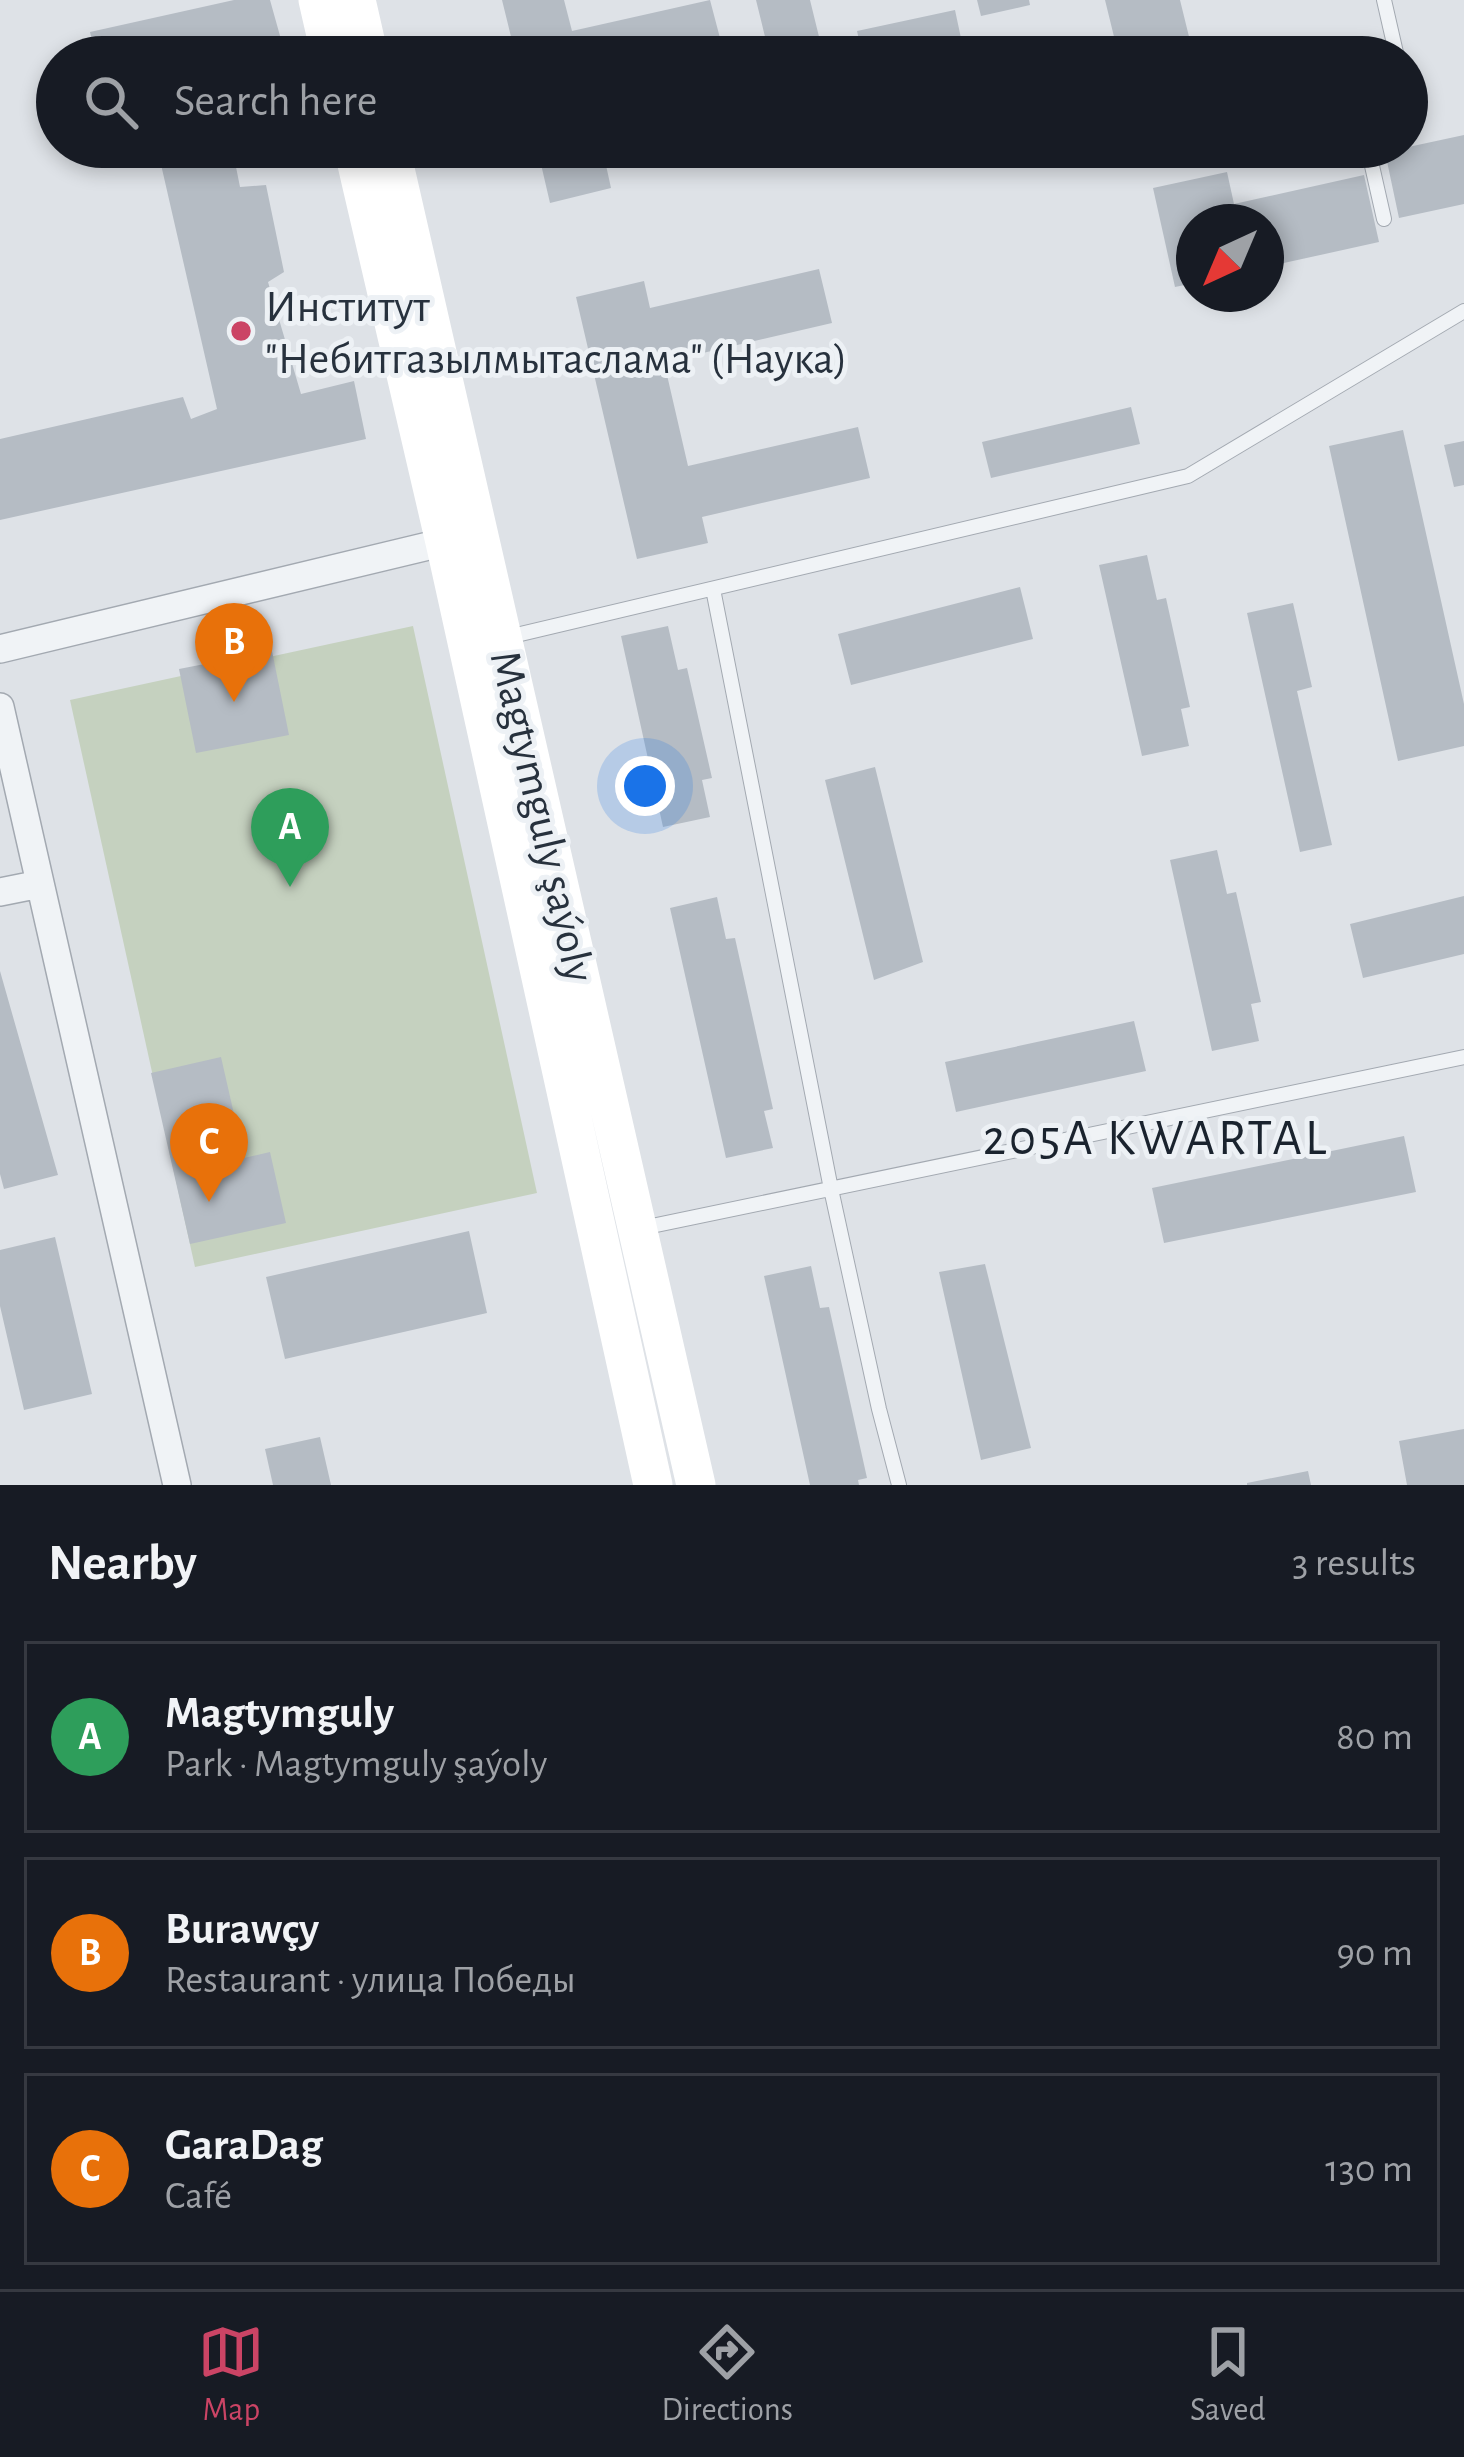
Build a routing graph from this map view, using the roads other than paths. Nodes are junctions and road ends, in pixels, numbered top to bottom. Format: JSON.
{"nodes":[{"id":1,"x":1384,"y":0,"type":"edge"},
{"id":2,"x":1392,"y":36,"type":"edge"},
{"id":3,"x":357,"y":168,"type":"edge"},
{"id":4,"x":395,"y":168,"type":"edge"},
{"id":5,"x":1372,"y":168,"type":"edge"},
{"id":6,"x":1384,"y":219,"type":"dead end"},
{"id":7,"x":1464,"y":311,"type":"edge"},
{"id":8,"x":445,"y":542,"type":"junction"},
{"id":9,"x":713,"y":589,"type":"junction"},
{"id":10,"x":503,"y":638,"type":"junction"},
{"id":11,"x":0,"y":649,"type":"edge"},
{"id":12,"x":0,"y":707,"type":"edge"},
{"id":13,"x":40,"y":884,"type":"junction"},
{"id":14,"x":0,"y":892,"type":"edge"},
{"id":15,"x":1464,"y":1057,"type":"edge"},
{"id":16,"x":831,"y":1189,"type":"junction"},
{"id":17,"x":638,"y":1229,"type":"junction"},
{"id":18,"x":176,"y":1485,"type":"edge"},
{"id":19,"x":653,"y":1485,"type":"edge"},
{"id":20,"x":696,"y":1485,"type":"edge"},
{"id":21,"x":899,"y":1485,"type":"edge"}],
"edges":[{"from":1,"to":2,"type":"lane"},
{"from":3,"to":8,"type":"street","name":"Magtymguly şaýoly"},
{"from":4,"to":10,"type":"street","name":"Magtymguly şaýoly"},
{"from":5,"to":6,"type":"lane"},
{"from":7,"to":9,"type":"lane"},
{"from":8,"to":11,"type":"street"},
{"from":8,"to":19,"type":"street","name":"Magtymguly şaýoly"},
{"from":9,"to":10,"type":"lane"},
{"from":9,"to":16,"type":"lane"},
{"from":10,"to":17,"type":"street","name":"Magtymguly şaýoly"},
{"from":12,"to":13,"type":"street"},
{"from":13,"to":14,"type":"street"},
{"from":13,"to":18,"type":"street"},
{"from":15,"to":16,"type":"lane"},
{"from":16,"to":17,"type":"lane"},
{"from":16,"to":21,"type":"lane"},
{"from":17,"to":20,"type":"street","name":"Magtymguly şaýoly"}]}
